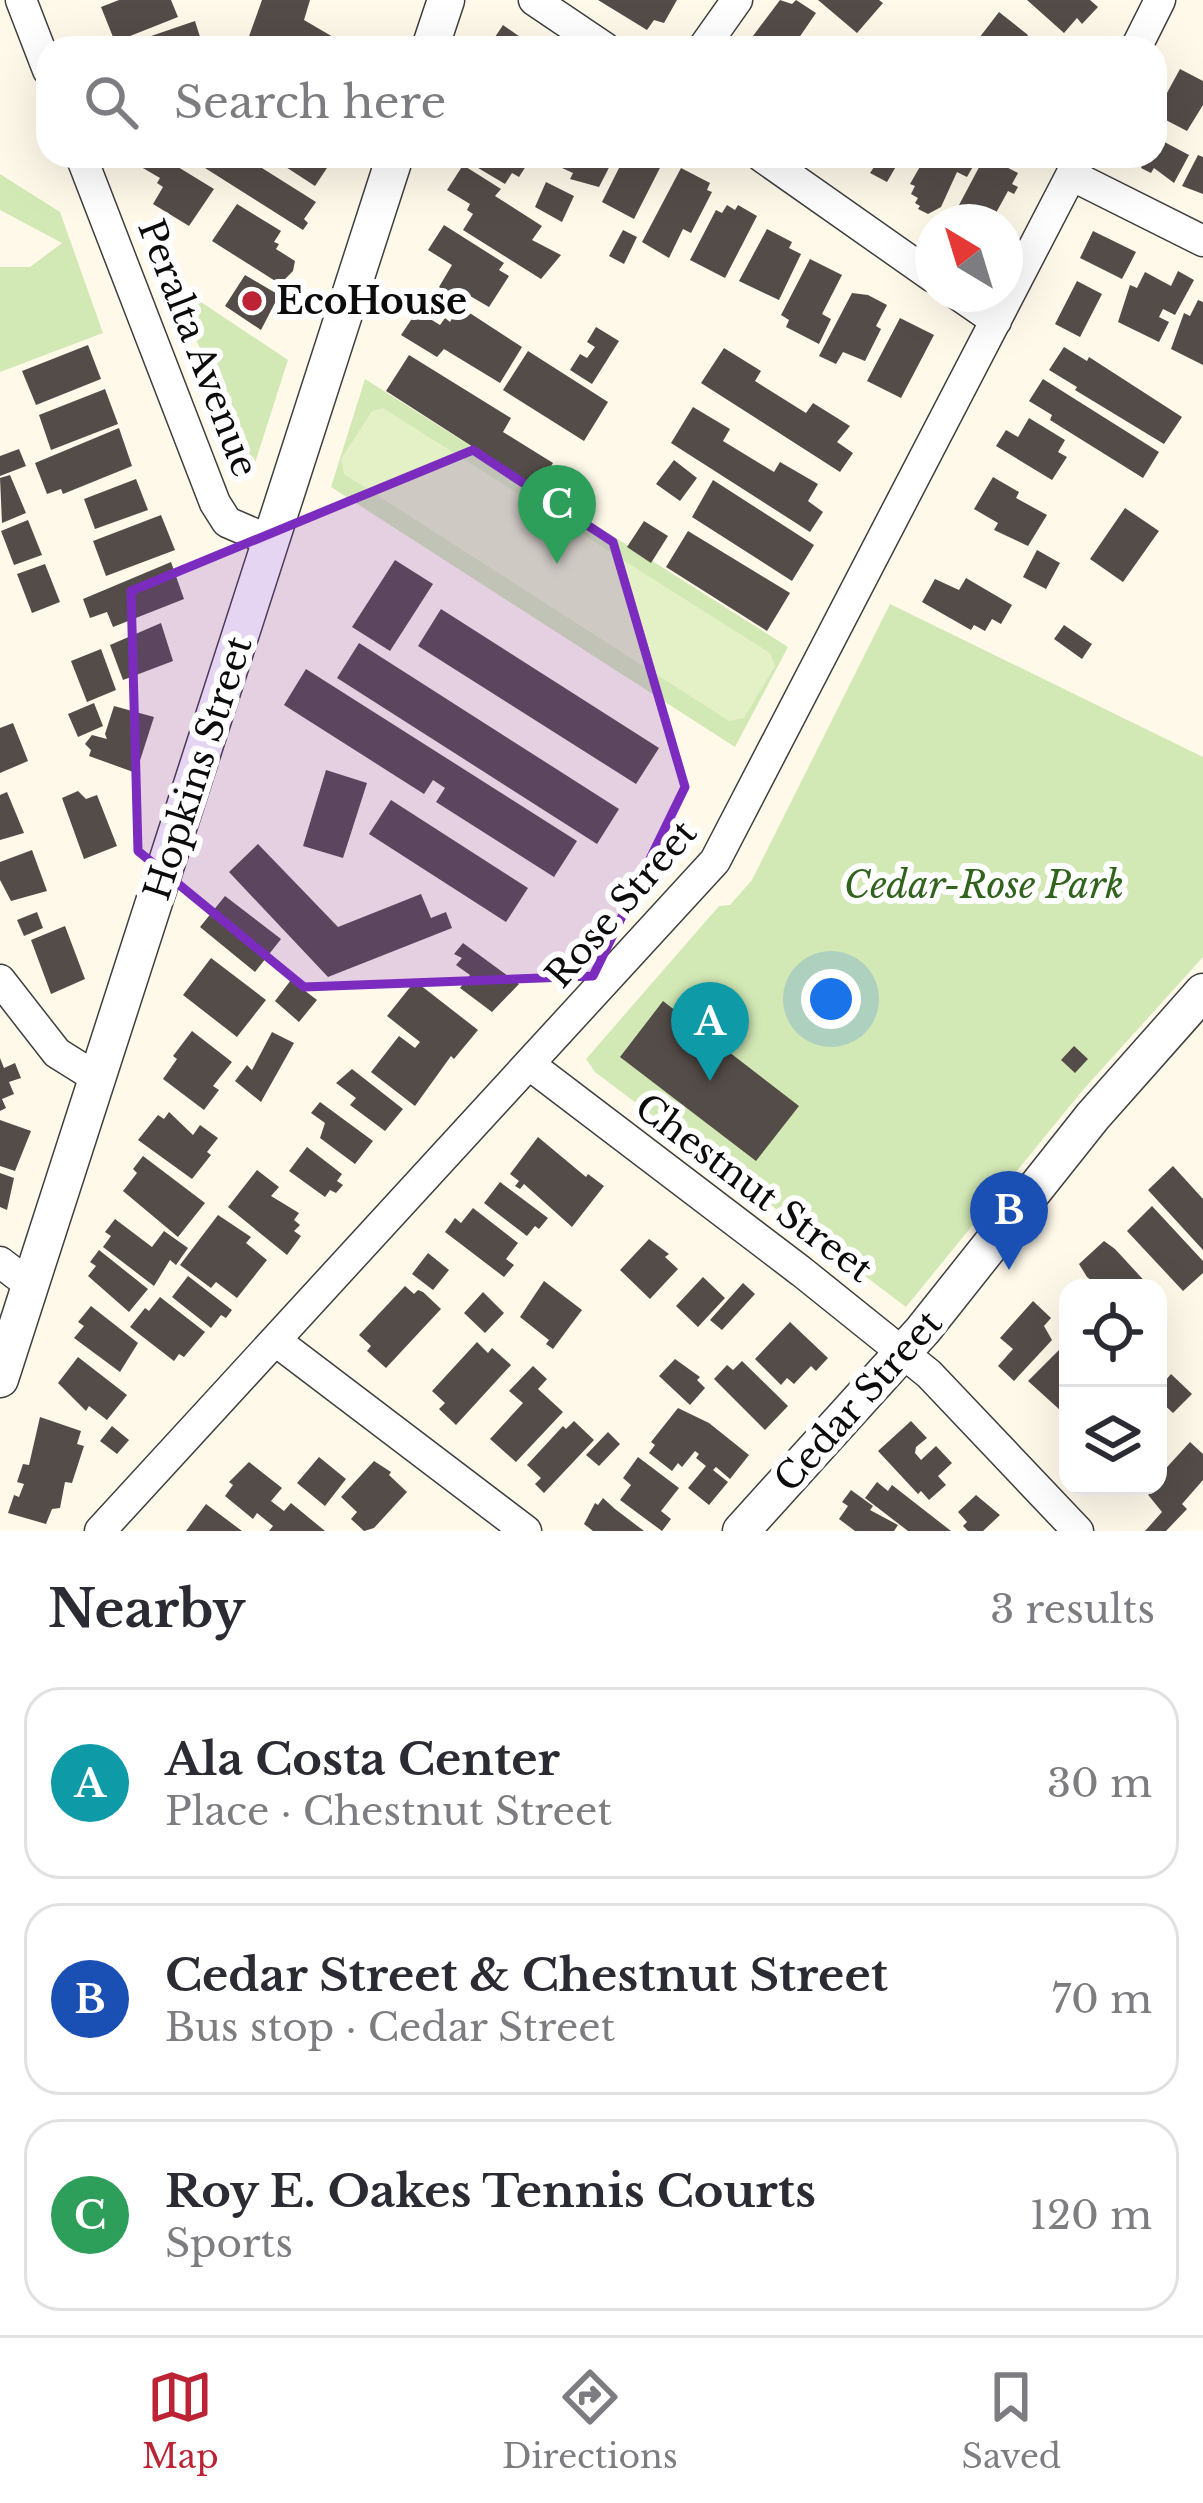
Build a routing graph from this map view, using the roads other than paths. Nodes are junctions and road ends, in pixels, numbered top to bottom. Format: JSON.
{"nodes":[{"id":1,"x":21,"y":0,"type":"edge"},
{"id":2,"x":446,"y":0,"type":"edge"},
{"id":3,"x":533,"y":0,"type":"edge"},
{"id":4,"x":736,"y":0,"type":"edge"},
{"id":5,"x":1160,"y":0,"type":"edge"},
{"id":6,"x":434,"y":36,"type":"edge"},
{"id":7,"x":586,"y":36,"type":"edge"},
{"id":8,"x":711,"y":36,"type":"edge"},
{"id":9,"x":1142,"y":36,"type":"edge"},
{"id":10,"x":36,"y":39,"type":"edge"},
{"id":11,"x":86,"y":168,"type":"edge"},
{"id":12,"x":391,"y":168,"type":"edge"},
{"id":13,"x":778,"y":168,"type":"edge"},
{"id":14,"x":1074,"y":168,"type":"edge"},
{"id":15,"x":1081,"y":168,"type":"edge"},
{"id":16,"x":1203,"y":241,"type":"edge"},
{"id":17,"x":915,"y":264,"type":"edge"},
{"id":18,"x":982,"y":312,"type":"edge"},
{"id":19,"x":996,"y":322,"type":"junction"},
{"id":20,"x":271,"y":541,"type":"junction"},
{"id":21,"x":0,"y":980,"type":"edge"},
{"id":22,"x":1203,"y":992,"type":"edge"},
{"id":23,"x":530,"y":1065,"type":"junction"},
{"id":24,"x":98,"y":1078,"type":"junction"},
{"id":25,"x":0,"y":1262,"type":"edge"},
{"id":26,"x":31,"y":1286,"type":"junction"},
{"id":27,"x":276,"y":1341,"type":"junction"},
{"id":28,"x":904,"y":1353,"type":"junction"},
{"id":29,"x":0,"y":1379,"type":"edge"},
{"id":30,"x":100,"y":1531,"type":"edge"},
{"id":31,"x":526,"y":1531,"type":"edge"},
{"id":32,"x":741,"y":1531,"type":"edge"},
{"id":33,"x":1078,"y":1531,"type":"edge"}],
"edges":[{"from":1,"to":10,"type":"street"},
{"from":2,"to":6,"type":"street"},
{"from":3,"to":7,"type":"street"},
{"from":4,"to":8,"type":"street"},
{"from":5,"to":9,"type":"street"},
{"from":11,"to":20,"type":"street","name":"Peralta Avenue"},
{"from":12,"to":20,"type":"street","name":"Hopkins Street"},
{"from":13,"to":17,"type":"street"},
{"from":14,"to":19,"type":"street","name":"Rose Street"},
{"from":15,"to":16,"type":"street"},
{"from":18,"to":19,"type":"street"},
{"from":19,"to":23,"type":"street","name":"Rose Street"},
{"from":20,"to":24,"type":"street","name":"Hopkins Street"},
{"from":21,"to":24,"type":"street"},
{"from":22,"to":28,"type":"street","name":"Cedar Street"},
{"from":23,"to":27,"type":"street","name":"Rose Street"},
{"from":23,"to":28,"type":"street","name":"Chestnut Street"},
{"from":24,"to":26,"type":"street","name":"Hopkins Street"},
{"from":25,"to":26,"type":"street"},
{"from":26,"to":29,"type":"street","name":"Hopkins Street"},
{"from":27,"to":30,"type":"street","name":"Rose Street"},
{"from":27,"to":31,"type":"street"},
{"from":28,"to":32,"type":"street","name":"Cedar Street"},
{"from":28,"to":33,"type":"street","name":"Chestnut Street"}]}
